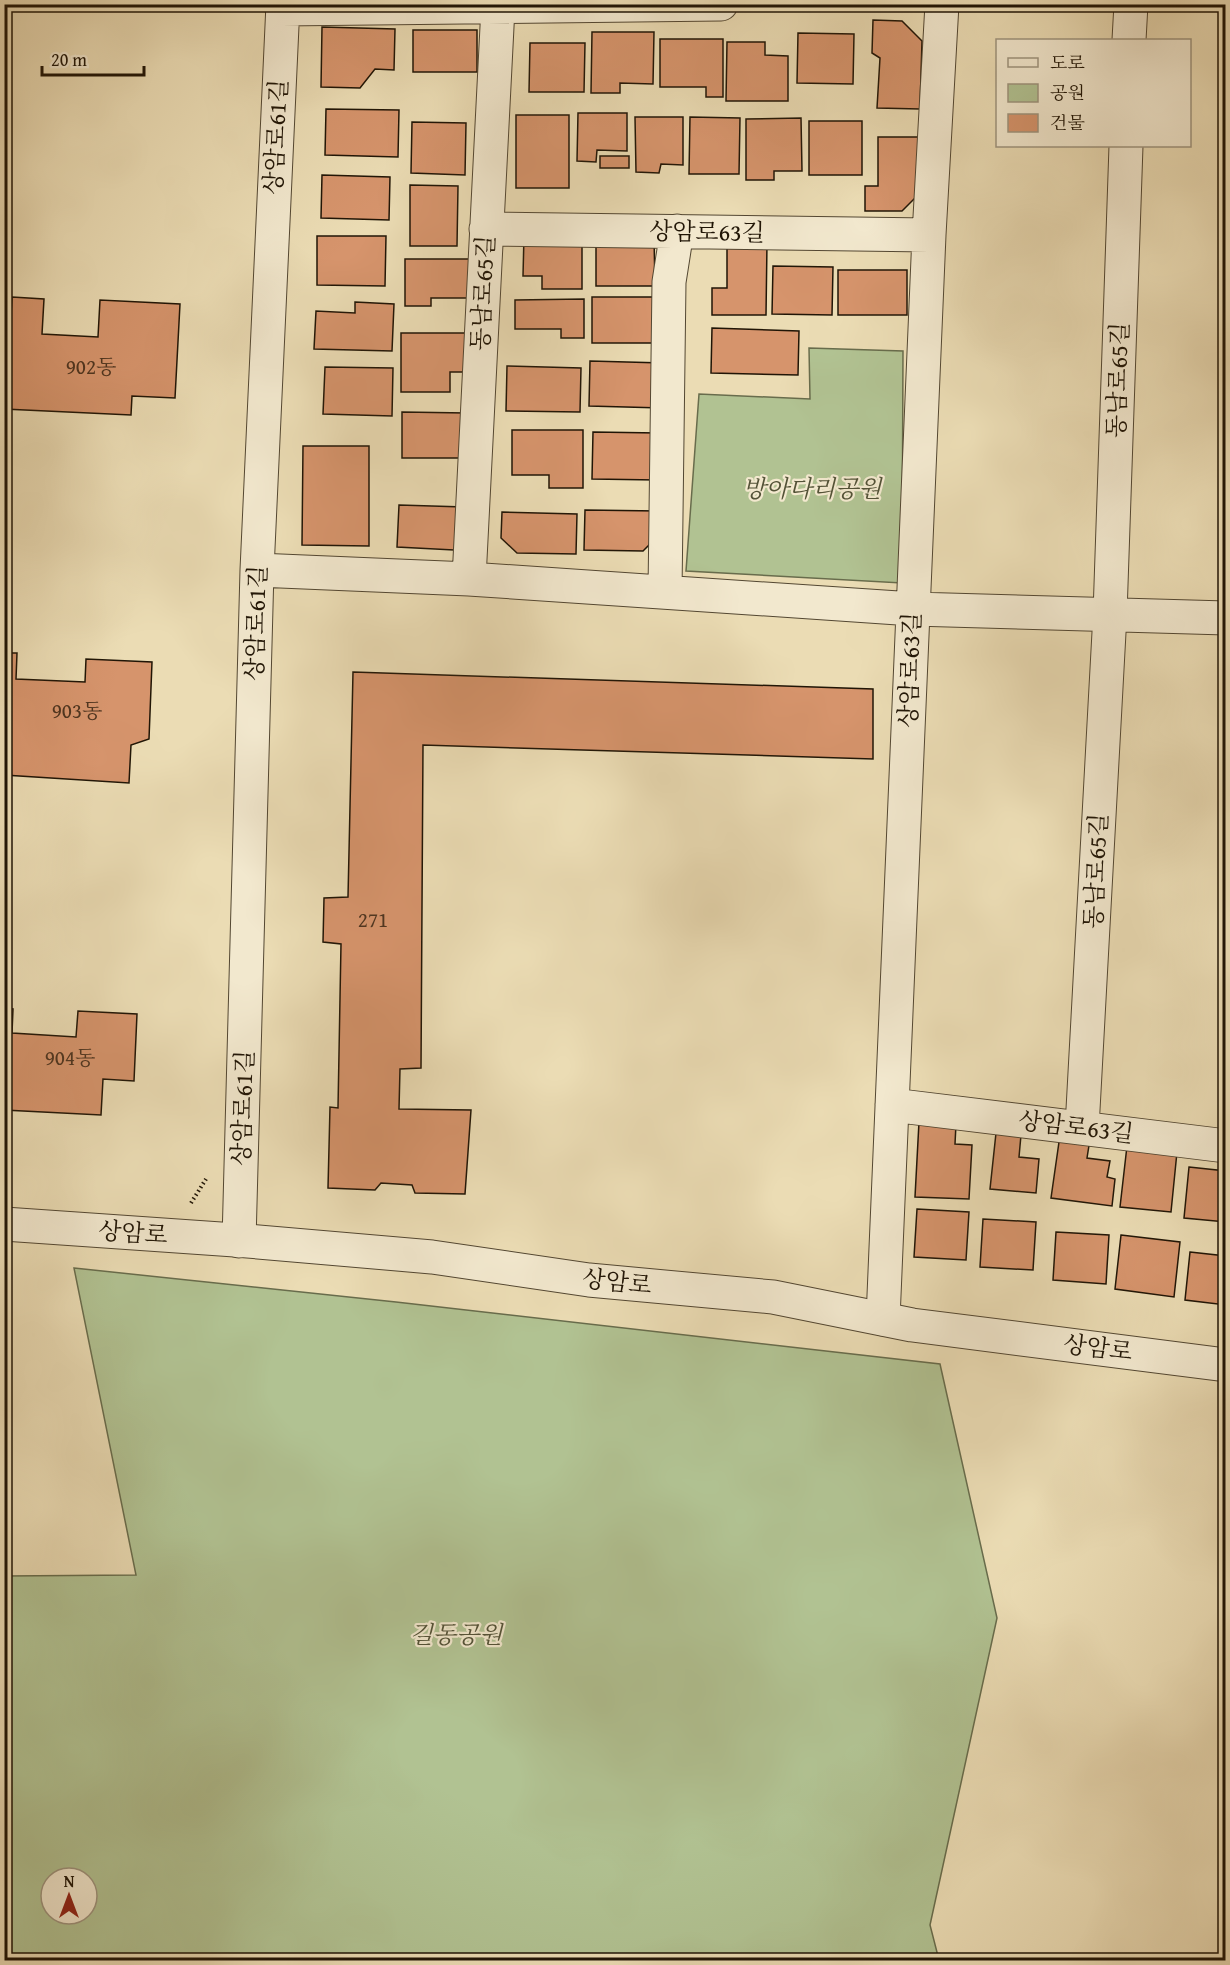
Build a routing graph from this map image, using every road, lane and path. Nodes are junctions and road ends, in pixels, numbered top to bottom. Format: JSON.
{"nodes":[{"id":1,"x":721,"y":4,"type":"edge"},
{"id":2,"x":942,"y":4,"type":"edge"},
{"id":3,"x":1131,"y":4,"type":"edge"},
{"id":4,"x":283,"y":7,"type":"edge"},
{"id":5,"x":498,"y":7,"type":"junction"},
{"id":6,"x":1129,"y":39,"type":"edge"},
{"id":7,"x":1126,"y":147,"type":"edge"},
{"id":8,"x":486,"y":229,"type":"junction"},
{"id":9,"x":676,"y":231,"type":"junction"},
{"id":10,"x":928,"y":235,"type":"junction"},
{"id":11,"x":257,"y":570,"type":"junction"},
{"id":12,"x":468,"y":579,"type":"junction"},
{"id":13,"x":665,"y":592,"type":"junction"},
{"id":14,"x":913,"y":609,"type":"junction"},
{"id":15,"x":1110,"y":614,"type":"junction"},
{"id":16,"x":1226,"y":618,"type":"edge"},
{"id":17,"x":892,"y":1105,"type":"junction"},
{"id":18,"x":1082,"y":1128,"type":"junction"},
{"id":19,"x":1226,"y":1146,"type":"edge"},
{"id":20,"x":4,"y":1224,"type":"edge"},
{"id":21,"x":239,"y":1241,"type":"junction"},
{"id":22,"x":883,"y":1319,"type":"junction"},
{"id":23,"x":1226,"y":1365,"type":"edge"}],
"edges":[{"from":1,"to":5,"type":"street"},
{"from":2,"to":10,"type":"street","name":"상암로63길"},
{"from":3,"to":6,"type":"street"},
{"from":4,"to":5,"type":"street"},
{"from":4,"to":11,"type":"street","name":"상암로61길"},
{"from":5,"to":8,"type":"street","name":"동남로65길"},
{"from":7,"to":15,"type":"street","name":"동남로65길"},
{"from":8,"to":9,"type":"street","name":"상암로63길"},
{"from":8,"to":12,"type":"street","name":"동남로65길"},
{"from":9,"to":10,"type":"street","name":"상암로63길"},
{"from":9,"to":13,"type":"street"},
{"from":10,"to":14,"type":"street","name":"상암로63길"},
{"from":11,"to":12,"type":"street"},
{"from":11,"to":21,"type":"street","name":"상암로61길"},
{"from":12,"to":13,"type":"street"},
{"from":13,"to":14,"type":"street"},
{"from":14,"to":15,"type":"street"},
{"from":14,"to":17,"type":"street","name":"상암로63길"},
{"from":15,"to":16,"type":"street"},
{"from":15,"to":18,"type":"street","name":"동남로65길"},
{"from":17,"to":18,"type":"street","name":"상암로63길"},
{"from":17,"to":22,"type":"street","name":"상암로63길"},
{"from":18,"to":19,"type":"street","name":"상암로63길"},
{"from":20,"to":21,"type":"street","name":"상암로"},
{"from":21,"to":22,"type":"street","name":"상암로"},
{"from":22,"to":23,"type":"street","name":"상암로"}]}
